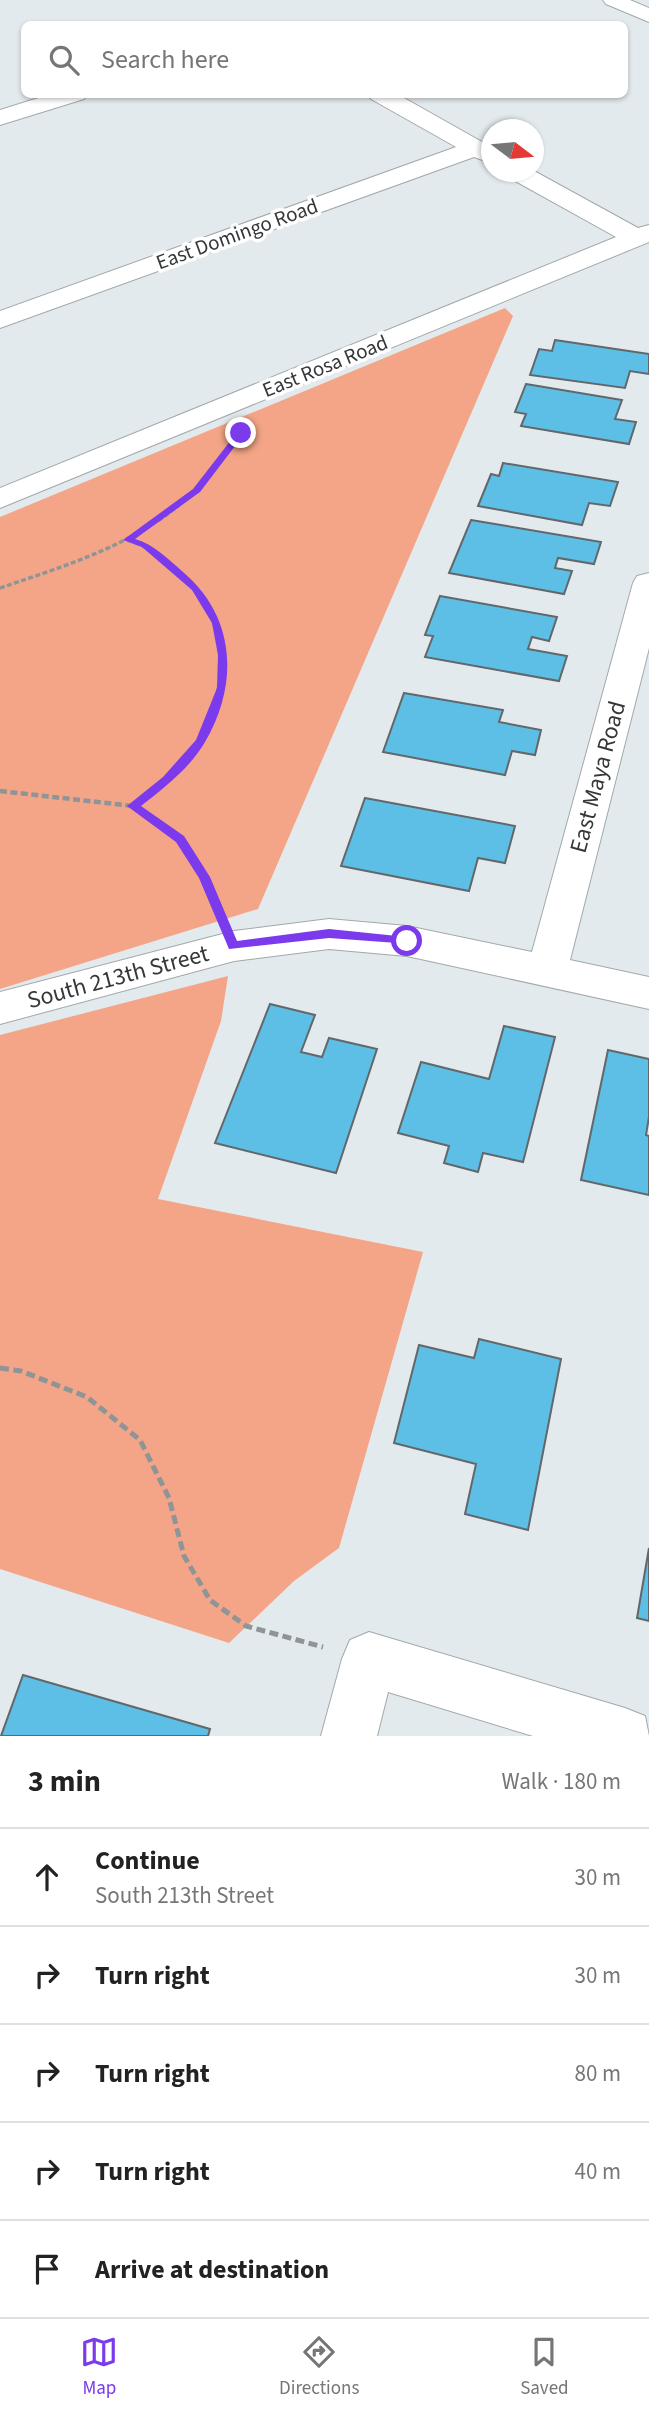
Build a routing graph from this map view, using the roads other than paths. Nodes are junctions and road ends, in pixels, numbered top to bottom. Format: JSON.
{"nodes":[{"id":1,"x":613,"y":0,"type":"edge"},
{"id":2,"x":649,"y":16,"type":"edge"},
{"id":3,"x":63,"y":98,"type":"edge"},
{"id":4,"x":386,"y":98,"type":"edge"},
{"id":5,"x":0,"y":118,"type":"edge"},
{"id":6,"x":481,"y":152,"type":"edge"},
{"id":7,"x":481,"y":154,"type":"edge"},
{"id":8,"x":537,"y":182,"type":"edge"},
{"id":9,"x":643,"y":235,"type":"edge"},
{"id":10,"x":0,"y":320,"type":"edge"},
{"id":11,"x":0,"y":499,"type":"edge"},
{"id":12,"x":649,"y":583,"type":"edge"},
{"id":13,"x":547,"y":971,"type":"junction"},
{"id":14,"x":649,"y":993,"type":"edge"},
{"id":15,"x":0,"y":1008,"type":"edge"},
{"id":16,"x":349,"y":1736,"type":"edge"},
{"id":17,"x":625,"y":1736,"type":"edge"}],
"edges":[{"from":1,"to":2,"type":"street"},
{"from":3,"to":5,"type":"street"},
{"from":4,"to":6,"type":"street"},
{"from":7,"to":10,"type":"street","name":"East Domingo Road"},
{"from":8,"to":9,"type":"street"},
{"from":9,"to":11,"type":"street","name":"East Rosa Road"},
{"from":12,"to":13,"type":"street","name":"East Maya Road"},
{"from":13,"to":14,"type":"street","name":"South 213th Street"},
{"from":13,"to":15,"type":"street","name":"South 213th Street"},
{"from":16,"to":17,"type":"street"}]}
